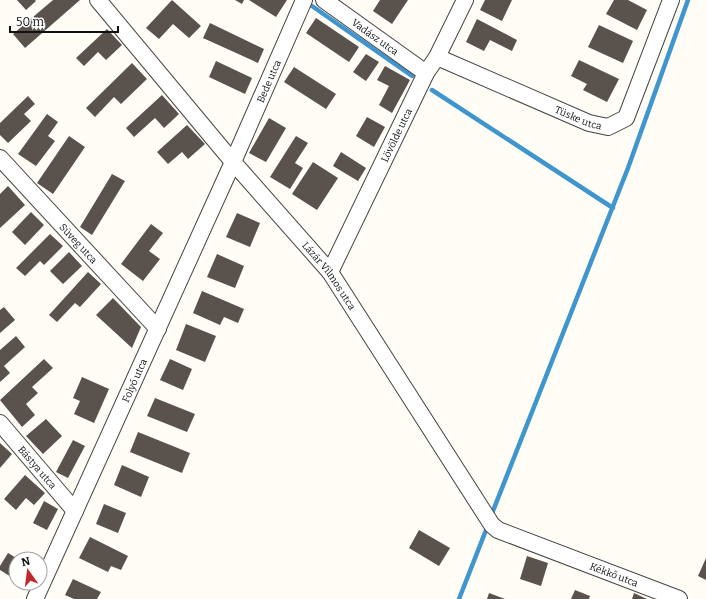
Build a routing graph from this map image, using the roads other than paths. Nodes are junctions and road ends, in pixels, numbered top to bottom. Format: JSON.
{"nodes":[{"id":1,"x":98,"y":0,"type":"edge"},
{"id":2,"x":304,"y":0,"type":"edge"},
{"id":3,"x":324,"y":0,"type":"edge"},
{"id":4,"x":465,"y":0,"type":"edge"},
{"id":5,"x":671,"y":0,"type":"edge"},
{"id":6,"x":437,"y":57,"type":"junction"},
{"id":7,"x":426,"y":74,"type":"junction"},
{"id":8,"x":0,"y":158,"type":"edge"},
{"id":9,"x":233,"y":162,"type":"junction"},
{"id":10,"x":330,"y":272,"type":"junction"},
{"id":11,"x":158,"y":329,"type":"junction"},
{"id":12,"x":0,"y":423,"type":"edge"},
{"id":13,"x":75,"y":511,"type":"junction"},
{"id":14,"x":550,"y":549,"type":"joint"},
{"id":15,"x":35,"y":599,"type":"edge"},
{"id":16,"x":679,"y":599,"type":"edge"}],
"edges":[{"from":1,"to":9,"type":"street","name":"Lázár Vilmos utca"},
{"from":2,"to":9,"type":"street","name":"Bede utca"},
{"from":3,"to":7,"type":"street","name":"Vadász utca"},
{"from":4,"to":6,"type":"street","name":"Lövölde utca"},
{"from":5,"to":6,"type":"street","name":"Tüske utca"},
{"from":6,"to":7,"type":"street","name":"Lövölde utca"},
{"from":7,"to":10,"type":"street","name":"Lövölde utca"},
{"from":8,"to":11,"type":"street","name":"Süveg utca"},
{"from":9,"to":10,"type":"street","name":"Lázár Vilmos utca"},
{"from":9,"to":11,"type":"street","name":"Folyó utca"},
{"from":10,"to":14,"type":"street","name":"Lázár Vilmos utca"},
{"from":11,"to":13,"type":"street","name":"Folyó utca"},
{"from":12,"to":13,"type":"street","name":"Bástya utca"},
{"from":13,"to":15,"type":"street","name":"Folyó utca"},
{"from":14,"to":16,"type":"street","name":"Kékkő utca"}]}
